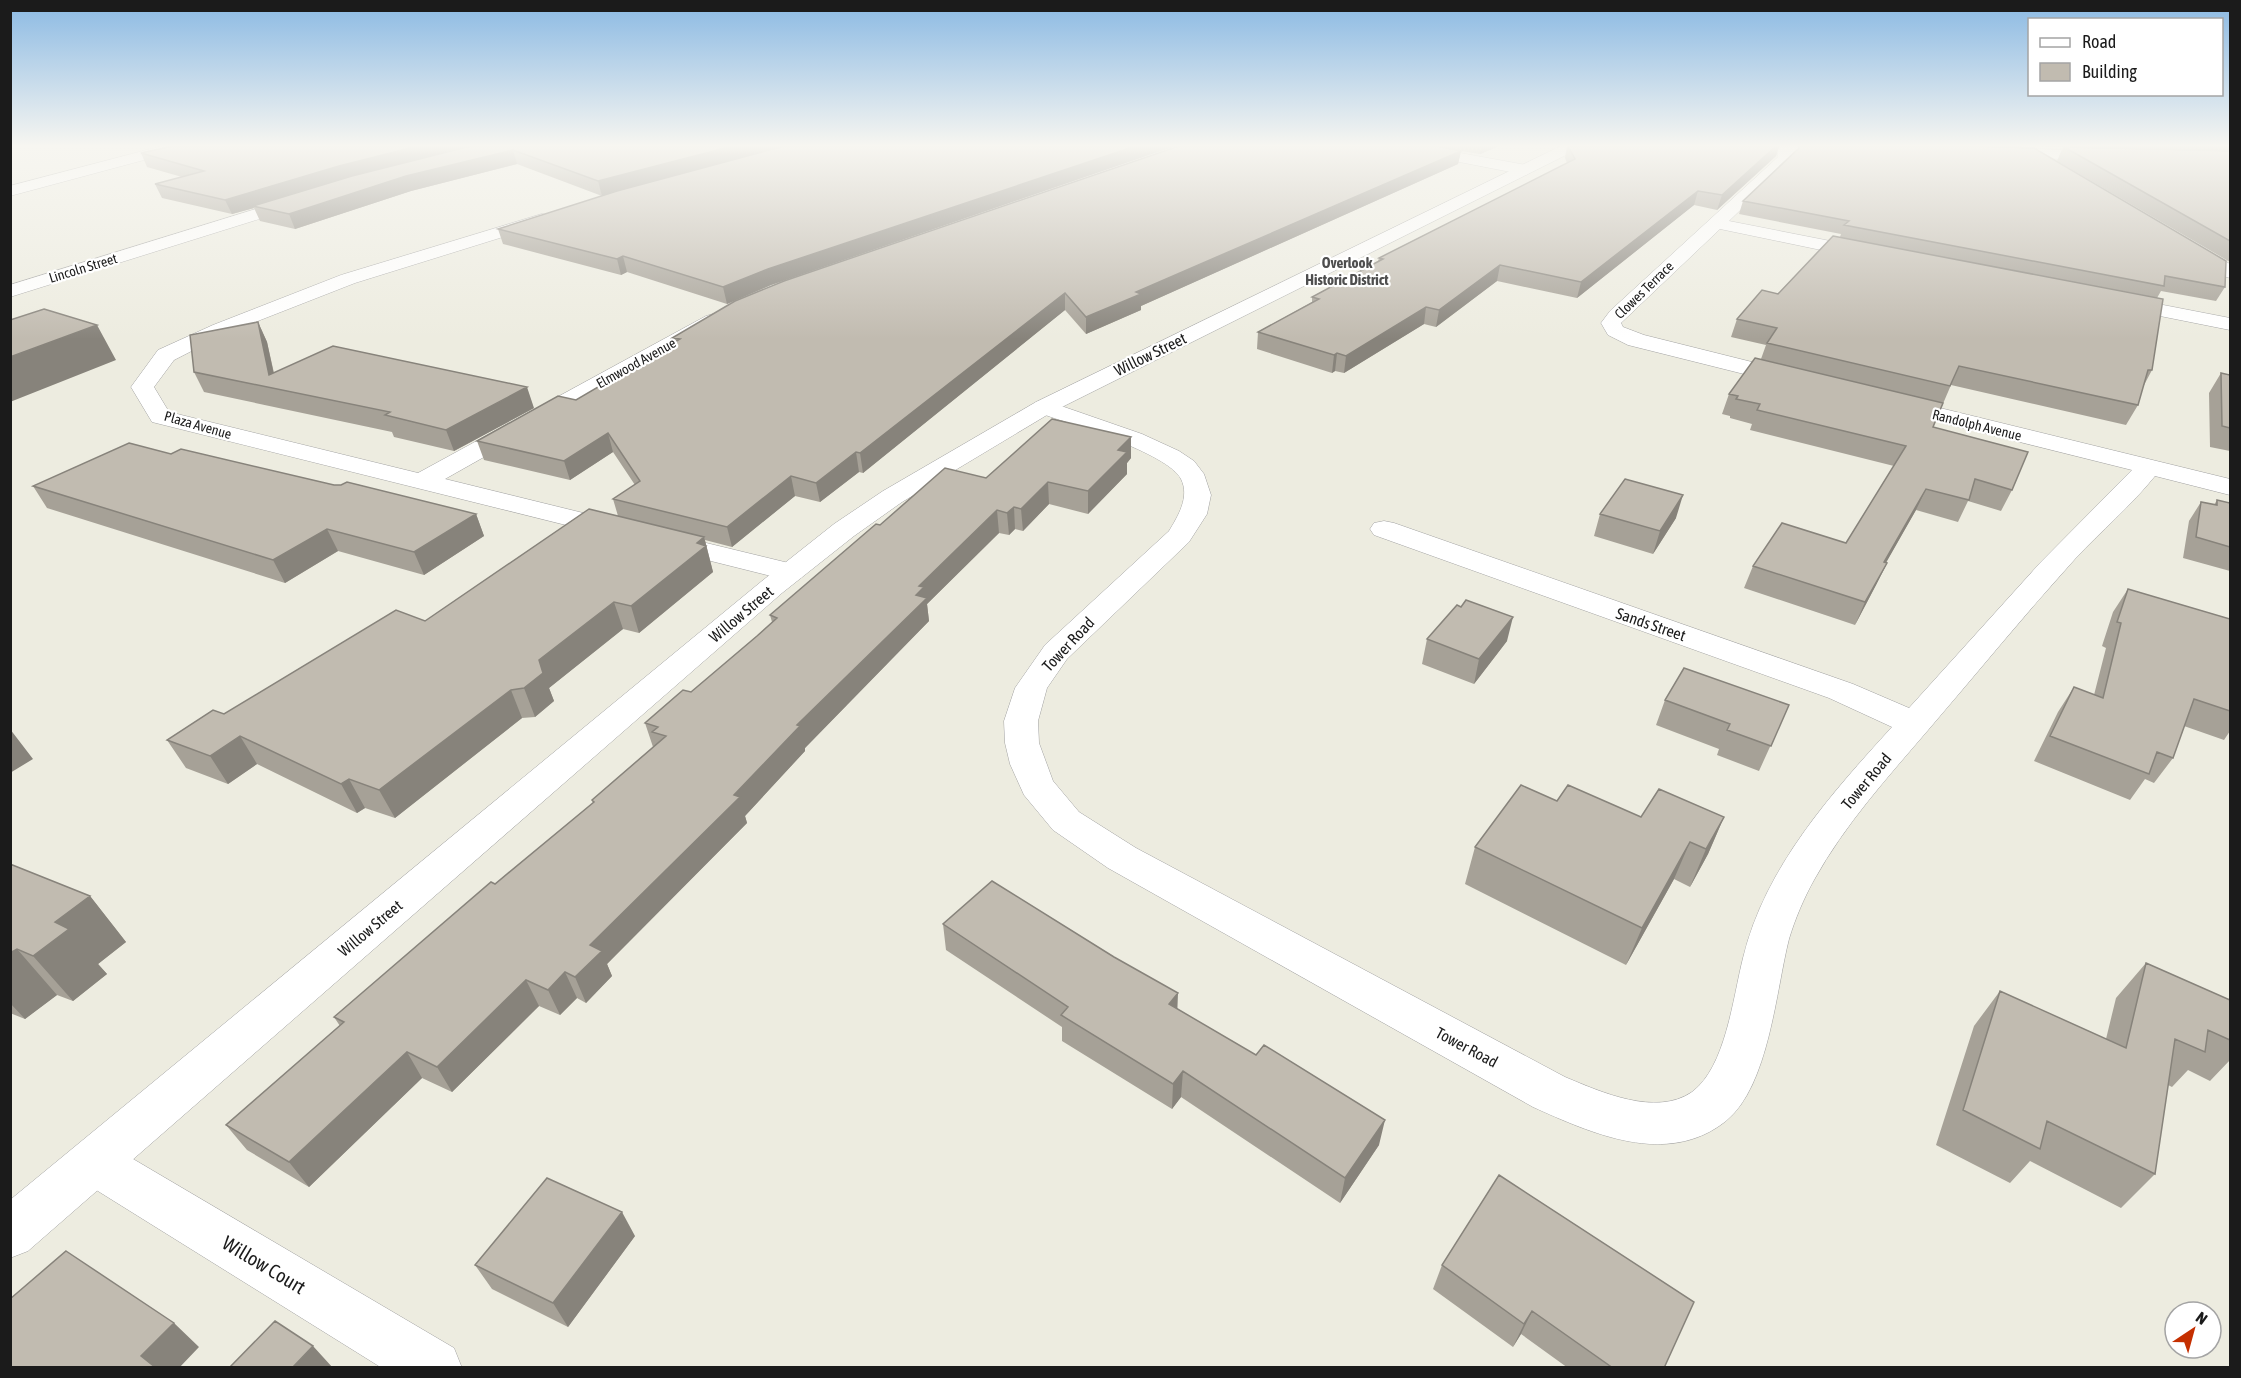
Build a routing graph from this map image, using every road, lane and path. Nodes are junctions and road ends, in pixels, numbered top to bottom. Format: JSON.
{"nodes":[{"id":1,"x":268,"y":210,"type":"edge"},
{"id":2,"x":1444,"y":210,"type":"edge"},
{"id":3,"x":1728,"y":210,"type":"edge"},
{"id":4,"x":558,"y":215,"type":"edge"},
{"id":5,"x":1714,"y":223,"type":"junction"},
{"id":6,"x":2173,"y":237,"type":"edge"},
{"id":7,"x":1890,"y":258,"type":"edge"},
{"id":8,"x":2230,"y":272,"type":"edge"},
{"id":9,"x":10,"y":291,"type":"edge"},
{"id":10,"x":2102,"y":299,"type":"edge"},
{"id":11,"x":729,"y":313,"type":"edge"},
{"id":12,"x":2230,"y":324,"type":"edge"},
{"id":13,"x":1812,"y":384,"type":"edge"},
{"id":14,"x":1870,"y":398,"type":"edge"},
{"id":15,"x":1044,"y":407,"type":"junction"},
{"id":16,"x":2149,"y":467,"type":"junction"},
{"id":17,"x":423,"y":481,"type":"junction"},
{"id":18,"x":2230,"y":487,"type":"edge"},
{"id":19,"x":1384,"y":530,"type":"dead end"},
{"id":20,"x":791,"y":572,"type":"junction"},
{"id":21,"x":1915,"y":724,"type":"junction"},
{"id":22,"x":94,"y":1162,"type":"junction"},
{"id":23,"x":10,"y":1233,"type":"edge"},
{"id":24,"x":434,"y":1368,"type":"edge"}],
"edges":[{"from":1,"to":9,"type":"street","name":"Lincoln Street"},
{"from":2,"to":15,"type":"street","name":"Willow Street"},
{"from":3,"to":5,"type":"street","name":"Clowes Terrace"},
{"from":4,"to":17,"type":"street","name":"Plaza Avenue"},
{"from":5,"to":7,"type":"street"},
{"from":5,"to":13,"type":"street","name":"Clowes Terrace"},
{"from":6,"to":8,"type":"street"},
{"from":10,"to":12,"type":"street"},
{"from":11,"to":17,"type":"street","name":"Elmwood Avenue"},
{"from":14,"to":16,"type":"street","name":"Randolph Avenue"},
{"from":15,"to":20,"type":"street","name":"Willow Street"},
{"from":15,"to":21,"type":"street","name":"Tower Road"},
{"from":16,"to":18,"type":"street","name":"Randolph Avenue"},
{"from":16,"to":21,"type":"street","name":"Tower Road"},
{"from":17,"to":20,"type":"street","name":"Plaza Avenue"},
{"from":19,"to":21,"type":"street","name":"Sands Street"},
{"from":20,"to":22,"type":"street","name":"Willow Street"},
{"from":22,"to":23,"type":"street","name":"Willow Street"},
{"from":22,"to":24,"type":"street","name":"Willow Court"}]}
